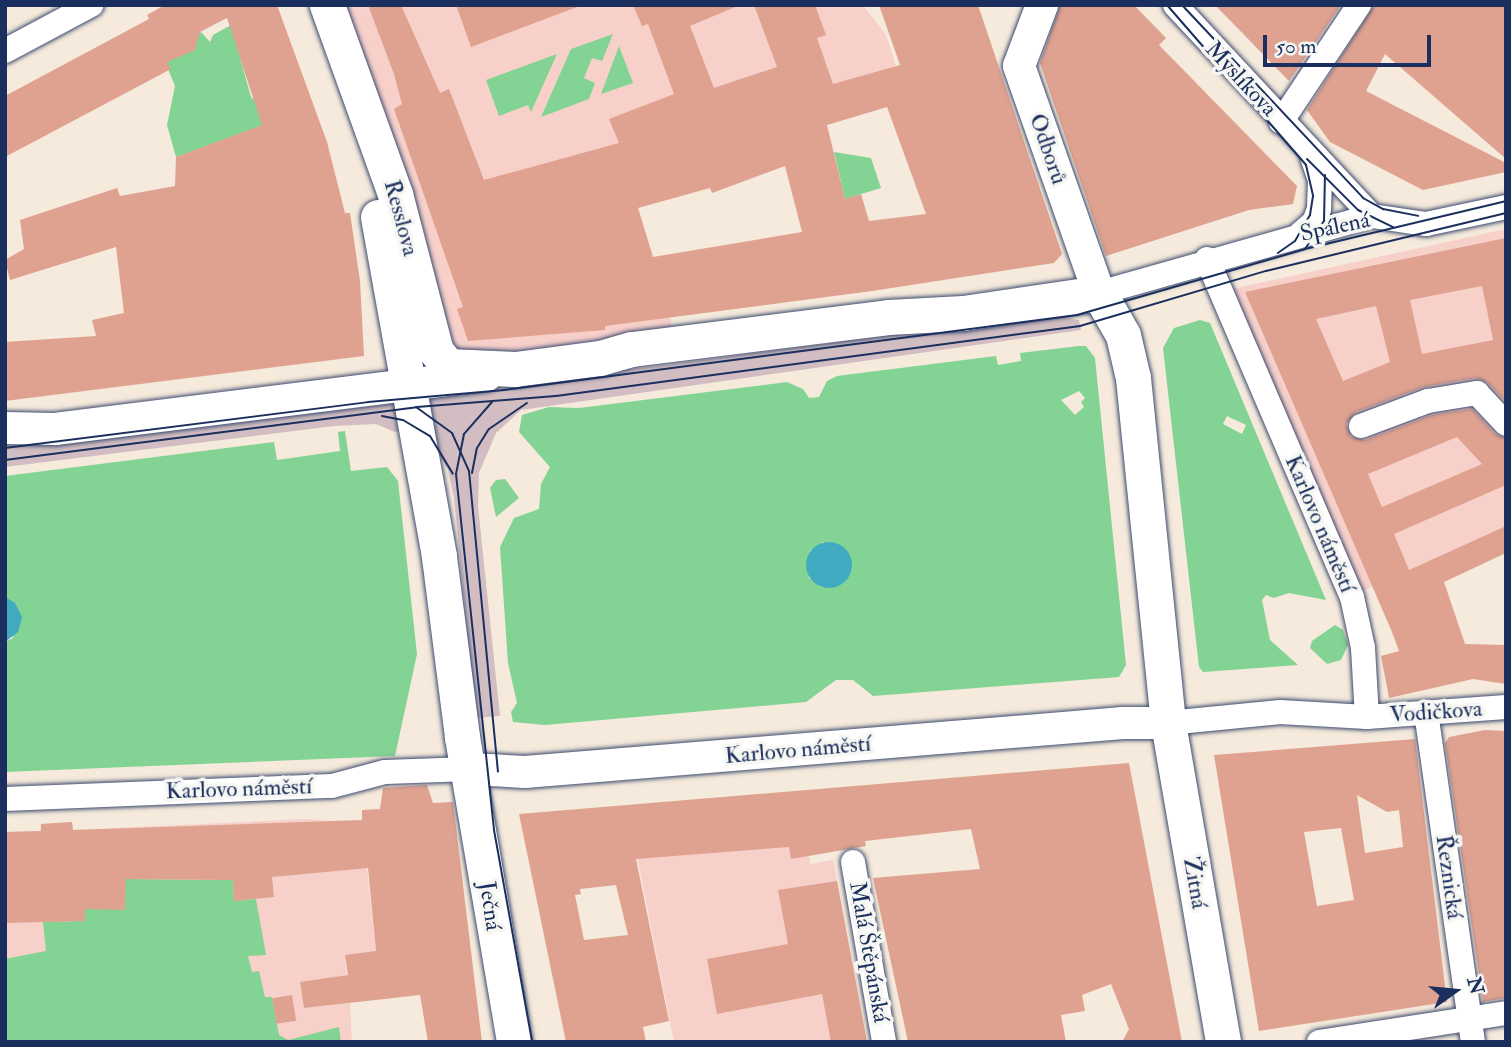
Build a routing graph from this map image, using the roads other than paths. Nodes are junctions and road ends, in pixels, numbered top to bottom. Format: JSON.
{"nodes":[{"id":1,"x":305,"y":5,"type":"edge"},
{"id":2,"x":327,"y":5,"type":"edge"},
{"id":3,"x":1042,"y":5,"type":"edge"},
{"id":4,"x":1175,"y":5,"type":"edge"},
{"id":5,"x":1359,"y":5,"type":"edge"},
{"id":6,"x":77,"y":8,"type":"edge"},
{"id":7,"x":5,"y":51,"type":"edge"},
{"id":8,"x":1281,"y":122,"type":"junction"},
{"id":9,"x":1308,"y":150,"type":"junction"},
{"id":10,"x":1506,"y":207,"type":"edge"},
{"id":11,"x":1372,"y":216,"type":"junction"},
{"id":12,"x":1300,"y":234,"type":"junction"},
{"id":13,"x":1207,"y":259,"type":"junction"},
{"id":14,"x":1099,"y":293,"type":"junction"},
{"id":15,"x":515,"y":369,"type":"junction"},
{"id":16,"x":409,"y":385,"type":"junction"},
{"id":17,"x":1506,"y":424,"type":"edge"},
{"id":18,"x":1361,"y":426,"type":"dead end"},
{"id":19,"x":5,"y":428,"type":"edge"},
{"id":20,"x":1506,"y":707,"type":"edge"},
{"id":21,"x":1426,"y":712,"type":"junction"},
{"id":22,"x":1367,"y":717,"type":"junction"},
{"id":23,"x":1168,"y":723,"type":"junction"},
{"id":24,"x":470,"y":769,"type":"junction"},
{"id":25,"x":5,"y":799,"type":"edge"},
{"id":26,"x":853,"y":862,"type":"dead end"},
{"id":27,"x":1506,"y":1013,"type":"edge"},
{"id":28,"x":1471,"y":1030,"type":"edge"},
{"id":29,"x":514,"y":1042,"type":"edge"},
{"id":30,"x":884,"y":1042,"type":"edge"},
{"id":31,"x":1223,"y":1042,"type":"edge"},
{"id":32,"x":1319,"y":1042,"type":"edge"}],
"edges":[{"from":1,"to":16,"type":"main road","name":"Resslova"},
{"from":2,"to":15,"type":"main road","name":"Resslova"},
{"from":3,"to":14,"type":"street","name":"Odborů"},
{"from":4,"to":8,"type":"street","name":"Myslíkova"},
{"from":5,"to":8,"type":"street"},
{"from":6,"to":7,"type":"street"},
{"from":8,"to":9,"type":"street","name":"Myslíkova"},
{"from":9,"to":11,"type":"street","name":"Myslíkova"},
{"from":9,"to":12,"type":"street","name":"Myslíkova"},
{"from":10,"to":11,"type":"street","name":"Spálená"},
{"from":11,"to":12,"type":"street","name":"Spálená"},
{"from":12,"to":13,"type":"street","name":"Spálená"},
{"from":13,"to":14,"type":"street"},
{"from":13,"to":22,"type":"street","name":"Karlovo náměstí"},
{"from":14,"to":15,"type":"main road"},
{"from":14,"to":23,"type":"main road"},
{"from":15,"to":16,"type":"street"},
{"from":16,"to":19,"type":"street"},
{"from":16,"to":24,"type":"main road"},
{"from":17,"to":18,"type":"street"},
{"from":20,"to":21,"type":"street","name":"Vodičkova"},
{"from":21,"to":22,"type":"street","name":"Vodičkova"},
{"from":21,"to":28,"type":"street","name":"Řeznická"},
{"from":22,"to":23,"type":"street","name":"Karlovo náměstí"},
{"from":23,"to":24,"type":"street","name":"Karlovo náměstí"},
{"from":23,"to":31,"type":"main road","name":"Žitná"},
{"from":24,"to":25,"type":"street","name":"Karlovo náměstí"},
{"from":24,"to":29,"type":"main road","name":"Ječná"},
{"from":26,"to":30,"type":"street","name":"Malá Štěpánská"},
{"from":27,"to":28,"type":"street"},
{"from":28,"to":32,"type":"street"}]}
